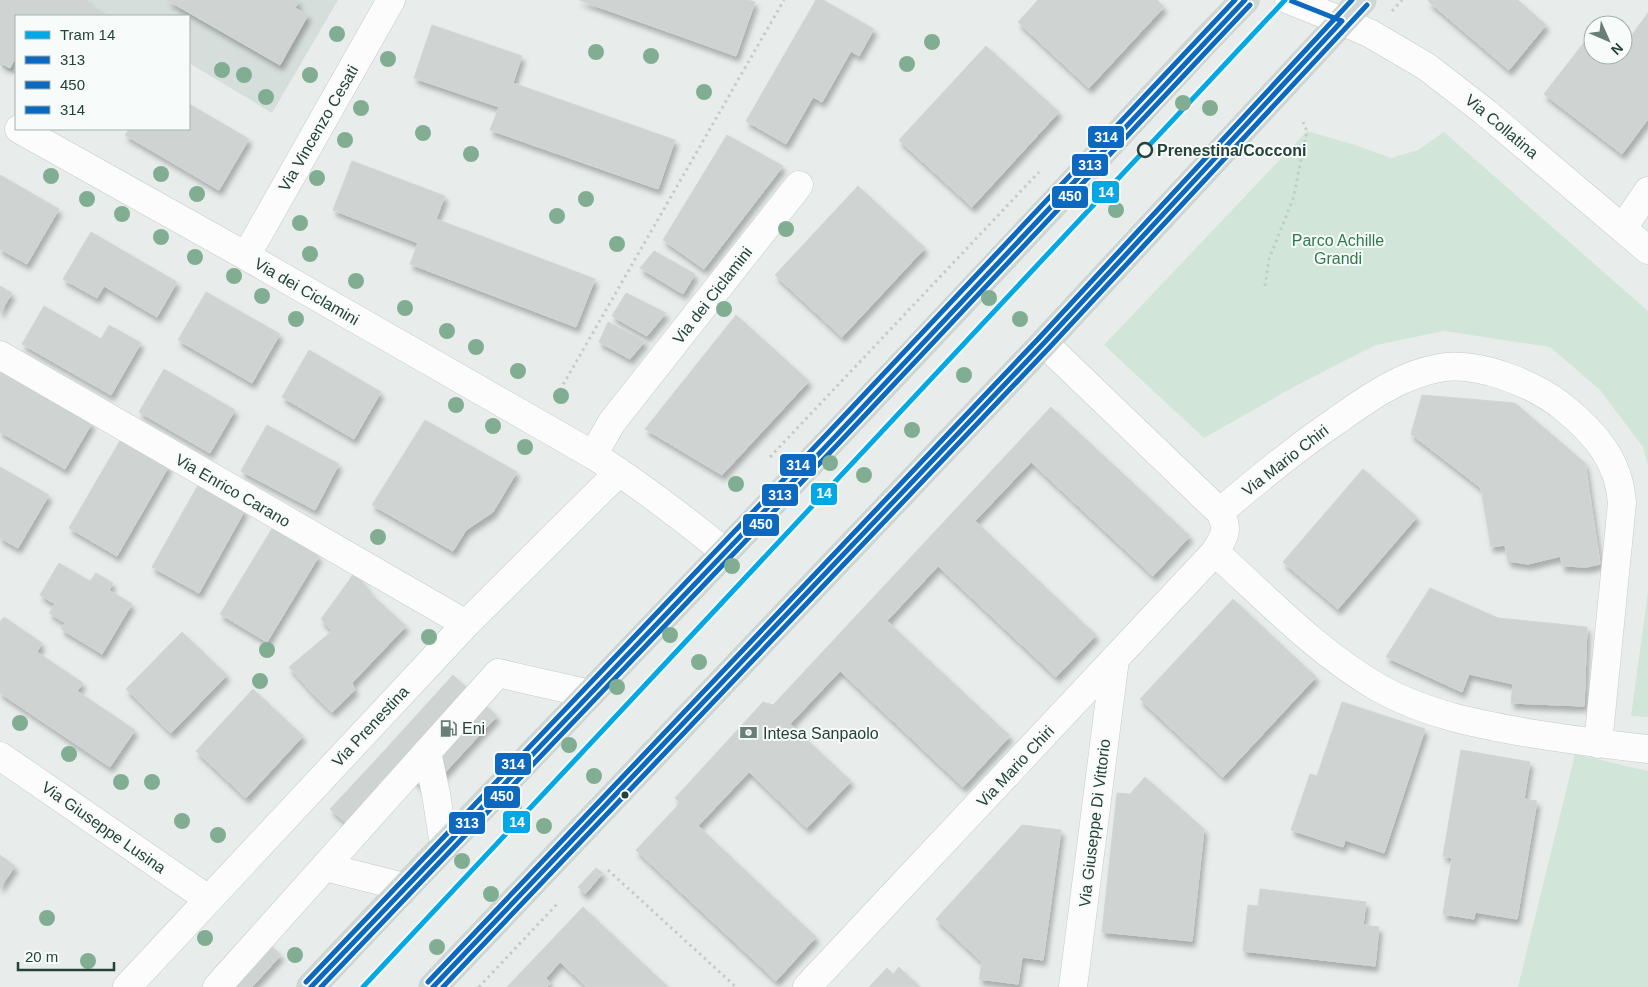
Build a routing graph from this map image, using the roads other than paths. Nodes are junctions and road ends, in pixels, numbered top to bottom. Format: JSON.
{"nodes":[{"id":1,"x":391,"y":0,"type":"edge"},
{"id":2,"x":1245,"y":0,"type":"edge"},
{"id":3,"x":1289,"y":0,"type":"edge"},
{"id":4,"x":1362,"y":0,"type":"edge"},
{"id":5,"x":1342,"y":21,"type":"junction"},
{"id":6,"x":0,"y":118,"type":"edge"},
{"id":7,"x":15,"y":126,"type":"edge"},
{"id":8,"x":22,"y":130,"type":"edge"},
{"id":9,"x":799,"y":185,"type":"dead end"},
{"id":10,"x":1648,"y":191,"type":"edge"},
{"id":11,"x":1623,"y":228,"type":"junction"},
{"id":12,"x":1648,"y":250,"type":"edge"},
{"id":13,"x":246,"y":256,"type":"junction"},
{"id":14,"x":1044,"y":343,"type":"junction"},
{"id":15,"x":0,"y":356,"type":"edge"},
{"id":16,"x":592,"y":455,"type":"junction"},
{"id":17,"x":619,"y":472,"type":"junction"},
{"id":18,"x":1220,"y":512,"type":"junction"},
{"id":19,"x":725,"y":552,"type":"junction"},
{"id":20,"x":1215,"y":552,"type":"junction"},
{"id":21,"x":466,"y":624,"type":"junction"},
{"id":22,"x":1115,"y":659,"type":"junction"},
{"id":23,"x":590,"y":694,"type":"junction"},
{"id":24,"x":1598,"y":744,"type":"junction"},
{"id":25,"x":1648,"y":749,"type":"edge"},
{"id":26,"x":427,"y":752,"type":"junction"},
{"id":27,"x":0,"y":756,"type":"edge"},
{"id":28,"x":444,"y":846,"type":"junction"},
{"id":29,"x":325,"y":867,"type":"junction"},
{"id":30,"x":404,"y":887,"type":"junction"},
{"id":31,"x":208,"y":899,"type":"junction"},
{"id":32,"x":127,"y":987,"type":"edge"},
{"id":33,"x":217,"y":987,"type":"edge"},
{"id":34,"x":311,"y":987,"type":"edge"},
{"id":35,"x":433,"y":987,"type":"edge"},
{"id":36,"x":808,"y":987,"type":"edge"},
{"id":37,"x":1073,"y":987,"type":"edge"}],
"edges":[{"from":1,"to":13,"type":"street","name":"Via Vincenzo Cesati"},
{"from":2,"to":19,"type":"main road"},
{"from":3,"to":5,"type":"street","name":"Via Collatina"},
{"from":4,"to":5,"type":"main road"},
{"from":5,"to":11,"type":"street","name":"Via Collatina"},
{"from":5,"to":14,"type":"main road"},
{"from":6,"to":7,"type":"street","name":"Via dei Ciclamini"},
{"from":8,"to":13,"type":"street","name":"Via dei Ciclamini"},
{"from":9,"to":16,"type":"street","name":"Via dei Ciclamini"},
{"from":10,"to":11,"type":"street"},
{"from":11,"to":12,"type":"street","name":"Via Collatina"},
{"from":13,"to":16,"type":"street","name":"Via dei Ciclamini"},
{"from":14,"to":18,"type":"street"},
{"from":14,"to":35,"type":"main road"},
{"from":15,"to":21,"type":"street","name":"Via Enrico Carano"},
{"from":16,"to":17,"type":"street","name":"Via dei Ciclamini"},
{"from":17,"to":19,"type":"street","name":"Via dei Ciclamini"},
{"from":17,"to":21,"type":"street","name":"Via Prenestina"},
{"from":18,"to":20,"type":"street","name":"Via Mario Chiri"},
{"from":18,"to":24,"type":"street","name":"Via Mario Chiri"},
{"from":19,"to":23,"type":"main road"},
{"from":20,"to":22,"type":"street","name":"Via Mario Chiri"},
{"from":20,"to":24,"type":"street"},
{"from":21,"to":31,"type":"street","name":"Via Prenestina"},
{"from":22,"to":36,"type":"street","name":"Via Mario Chiri"},
{"from":22,"to":37,"type":"street","name":"Via Giuseppe Di Vittorio"},
{"from":23,"to":26,"type":"street"},
{"from":23,"to":28,"type":"main road"},
{"from":24,"to":25,"type":"street"},
{"from":26,"to":28,"type":"street"},
{"from":26,"to":29,"type":"street"},
{"from":27,"to":31,"type":"street","name":"Via Giuseppe Lusina"},
{"from":28,"to":30,"type":"main road"},
{"from":29,"to":30,"type":"street"},
{"from":29,"to":33,"type":"street"},
{"from":30,"to":34,"type":"main road"},
{"from":31,"to":32,"type":"street","name":"Via Prenestina"}]}
